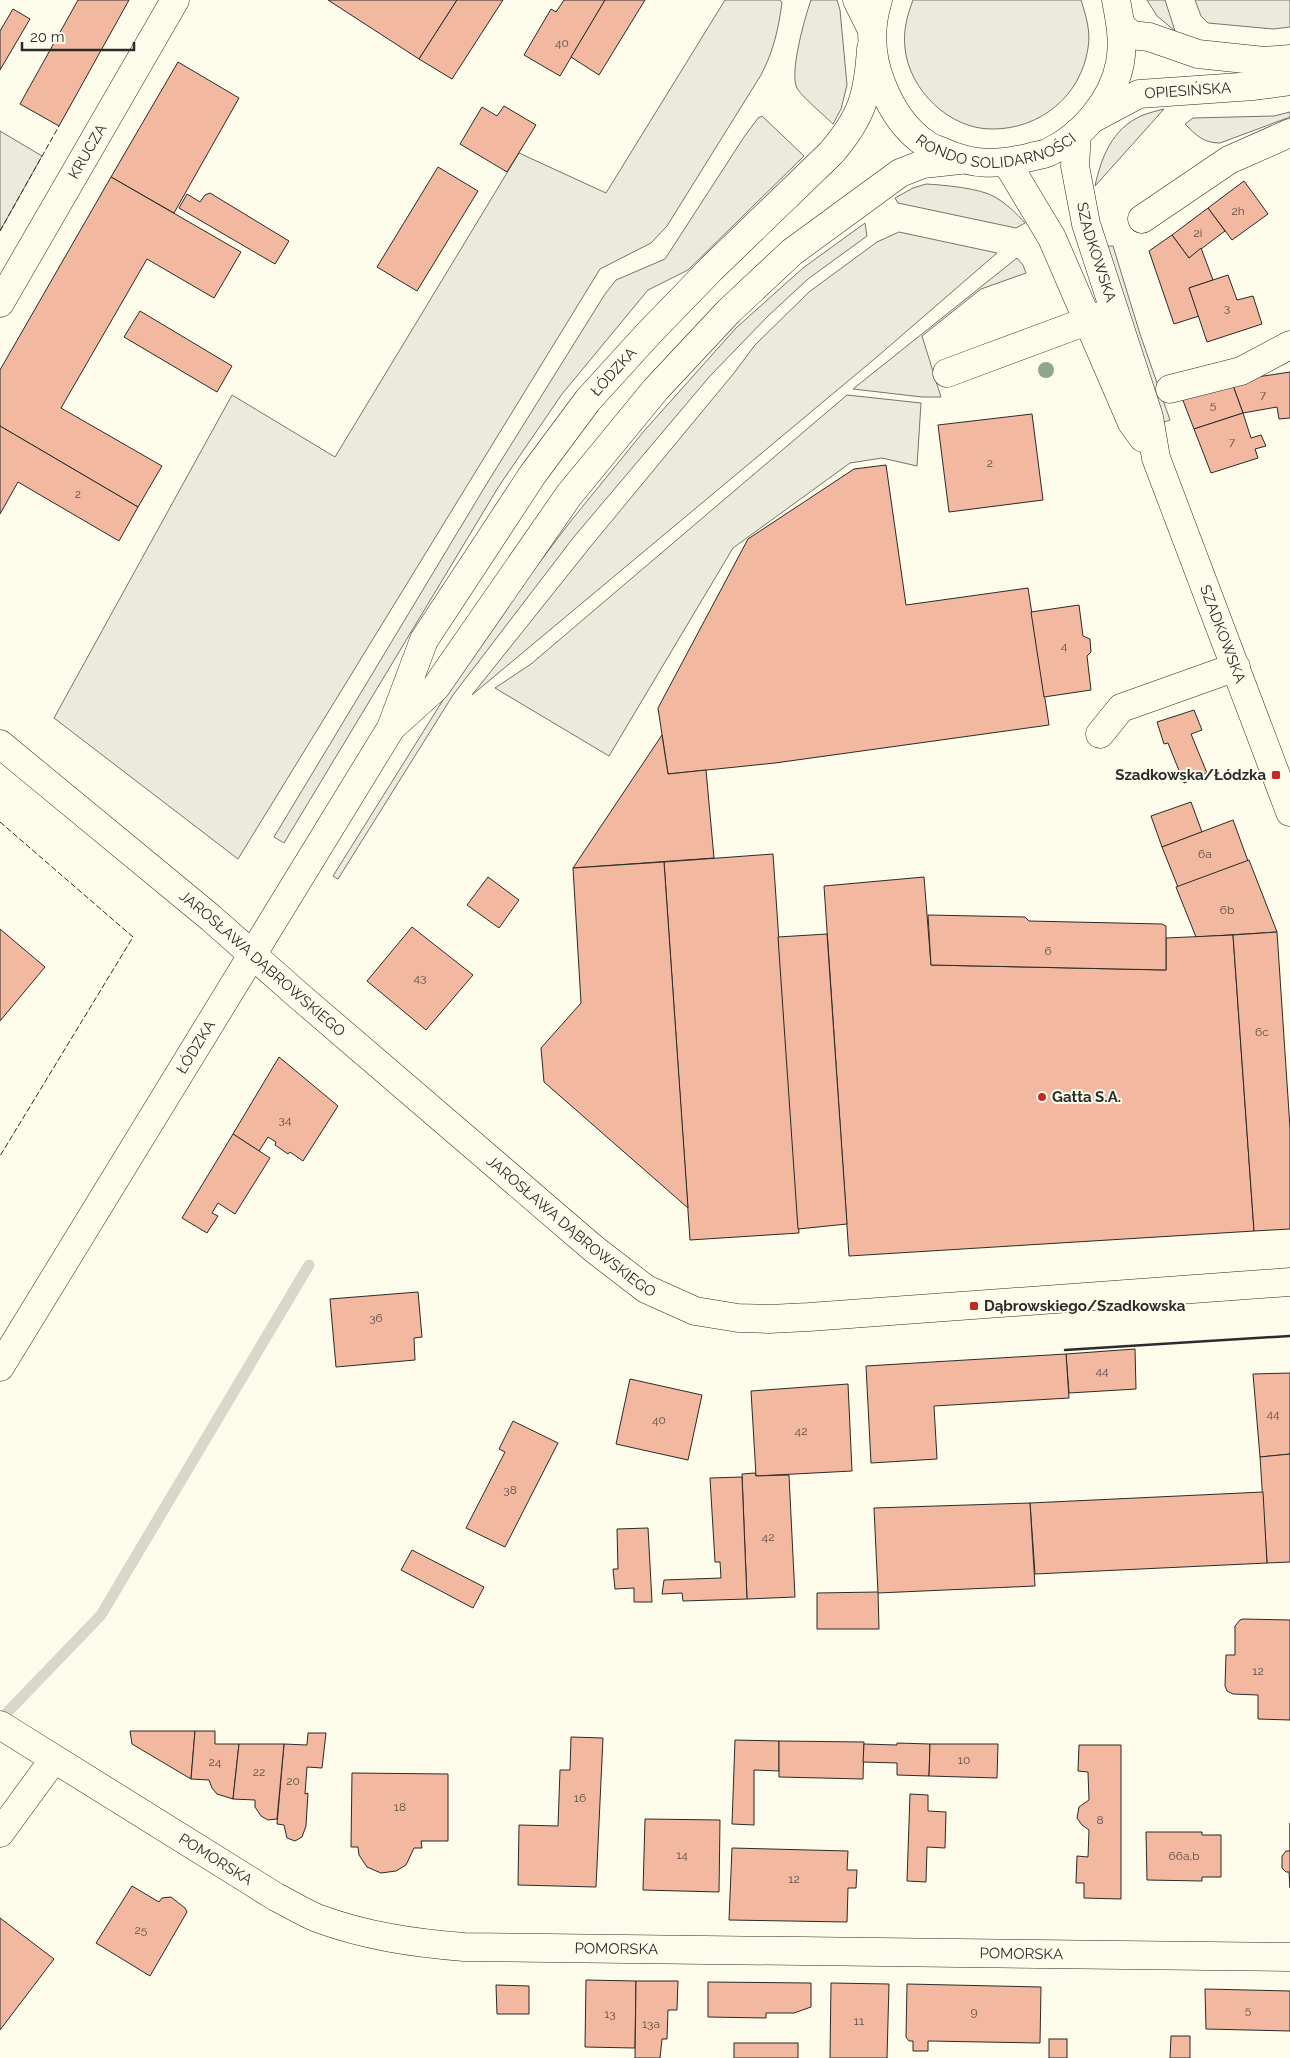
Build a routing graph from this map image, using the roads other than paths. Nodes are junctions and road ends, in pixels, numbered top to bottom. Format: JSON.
{"nodes":[{"id":1,"x":176,"y":0,"type":"edge"},
{"id":2,"x":857,"y":0,"type":"edge"},
{"id":3,"x":878,"y":0,"type":"edge"},
{"id":4,"x":1118,"y":13,"type":"edge"},
{"id":5,"x":871,"y":40,"type":"junction"},
{"id":6,"x":1290,"y":59,"type":"edge"},
{"id":7,"x":1290,"y":80,"type":"edge"},
{"id":8,"x":1085,"y":126,"type":"junction"},
{"id":9,"x":1290,"y":133,"type":"edge"},
{"id":10,"x":960,"y":160,"type":"junction"},
{"id":11,"x":1007,"y":163,"type":"junction"},
{"id":12,"x":1142,"y":219,"type":"dead end"},
{"id":13,"x":0,"y":303,"type":"edge"},
{"id":14,"x":1114,"y":311,"type":"junction"},
{"id":15,"x":1088,"y":321,"type":"junction"},
{"id":16,"x":1290,"y":345,"type":"edge"},
{"id":17,"x":946,"y":373,"type":"dead end"},
{"id":18,"x":1170,"y":389,"type":"dead end"},
{"id":19,"x":1156,"y":458,"type":"junction"},
{"id":20,"x":1236,"y":667,"type":"junction"},
{"id":21,"x":391,"y":728,"type":"junction"},
{"id":22,"x":1100,"y":734,"type":"dead end"},
{"id":23,"x":0,"y":744,"type":"edge"},
{"id":24,"x":1290,"y":812,"type":"edge"},
{"id":25,"x":253,"y":955,"type":"junction"},
{"id":26,"x":1290,"y":1282,"type":"edge"},
{"id":27,"x":0,"y":1368,"type":"edge"},
{"id":28,"x":0,"y":1725,"type":"edge"},
{"id":29,"x":47,"y":1754,"type":"junction"},
{"id":30,"x":0,"y":1832,"type":"edge"},
{"id":31,"x":1290,"y":1957,"type":"edge"}],
"edges":[{"from":1,"to":13,"type":"street","name":"KRUCZA"},
{"from":2,"to":5,"type":"street"},
{"from":3,"to":5,"type":"street","name":"RONDO SOLIDARNOŚCI"},
{"from":4,"to":6,"type":"street","name":"OPIESIŃSKA"},
{"from":4,"to":8,"type":"street","name":"RONDO SOLIDARNOŚCI"},
{"from":5,"to":10,"type":"street","name":"RONDO SOLIDARNOŚCI"},
{"from":5,"to":21,"type":"street","name":"ŁÓDZKA"},
{"from":7,"to":8,"type":"street","name":"OPIESIŃSKA"},
{"from":8,"to":11,"type":"street","name":"RONDO SOLIDARNOŚCI"},
{"from":8,"to":14,"type":"street","name":"SZADKOWSKA"},
{"from":9,"to":12,"type":"street"},
{"from":10,"to":11,"type":"street","name":"RONDO SOLIDARNOŚCI"},
{"from":10,"to":21,"type":"street","name":"ŁÓDZKA"},
{"from":11,"to":15,"type":"street","name":"SZADKOWSKA"},
{"from":14,"to":15,"type":"street"},
{"from":14,"to":19,"type":"street","name":"SZADKOWSKA"},
{"from":15,"to":17,"type":"street"},
{"from":15,"to":19,"type":"street","name":"SZADKOWSKA"},
{"from":16,"to":18,"type":"street"},
{"from":19,"to":20,"type":"street","name":"SZADKOWSKA"},
{"from":20,"to":22,"type":"street"},
{"from":20,"to":24,"type":"street","name":"SZADKOWSKA"},
{"from":21,"to":25,"type":"street","name":"ŁÓDZKA"},
{"from":23,"to":25,"type":"street","name":"JAROSŁAWA DĄBROWSKIEGO"},
{"from":25,"to":26,"type":"street","name":"JAROSŁAWA DĄBROWSKIEGO"},
{"from":25,"to":27,"type":"street","name":"ŁÓDZKA"},
{"from":28,"to":29,"type":"street","name":"POMORSKA"},
{"from":29,"to":30,"type":"street"},
{"from":29,"to":31,"type":"street","name":"POMORSKA"}]}
